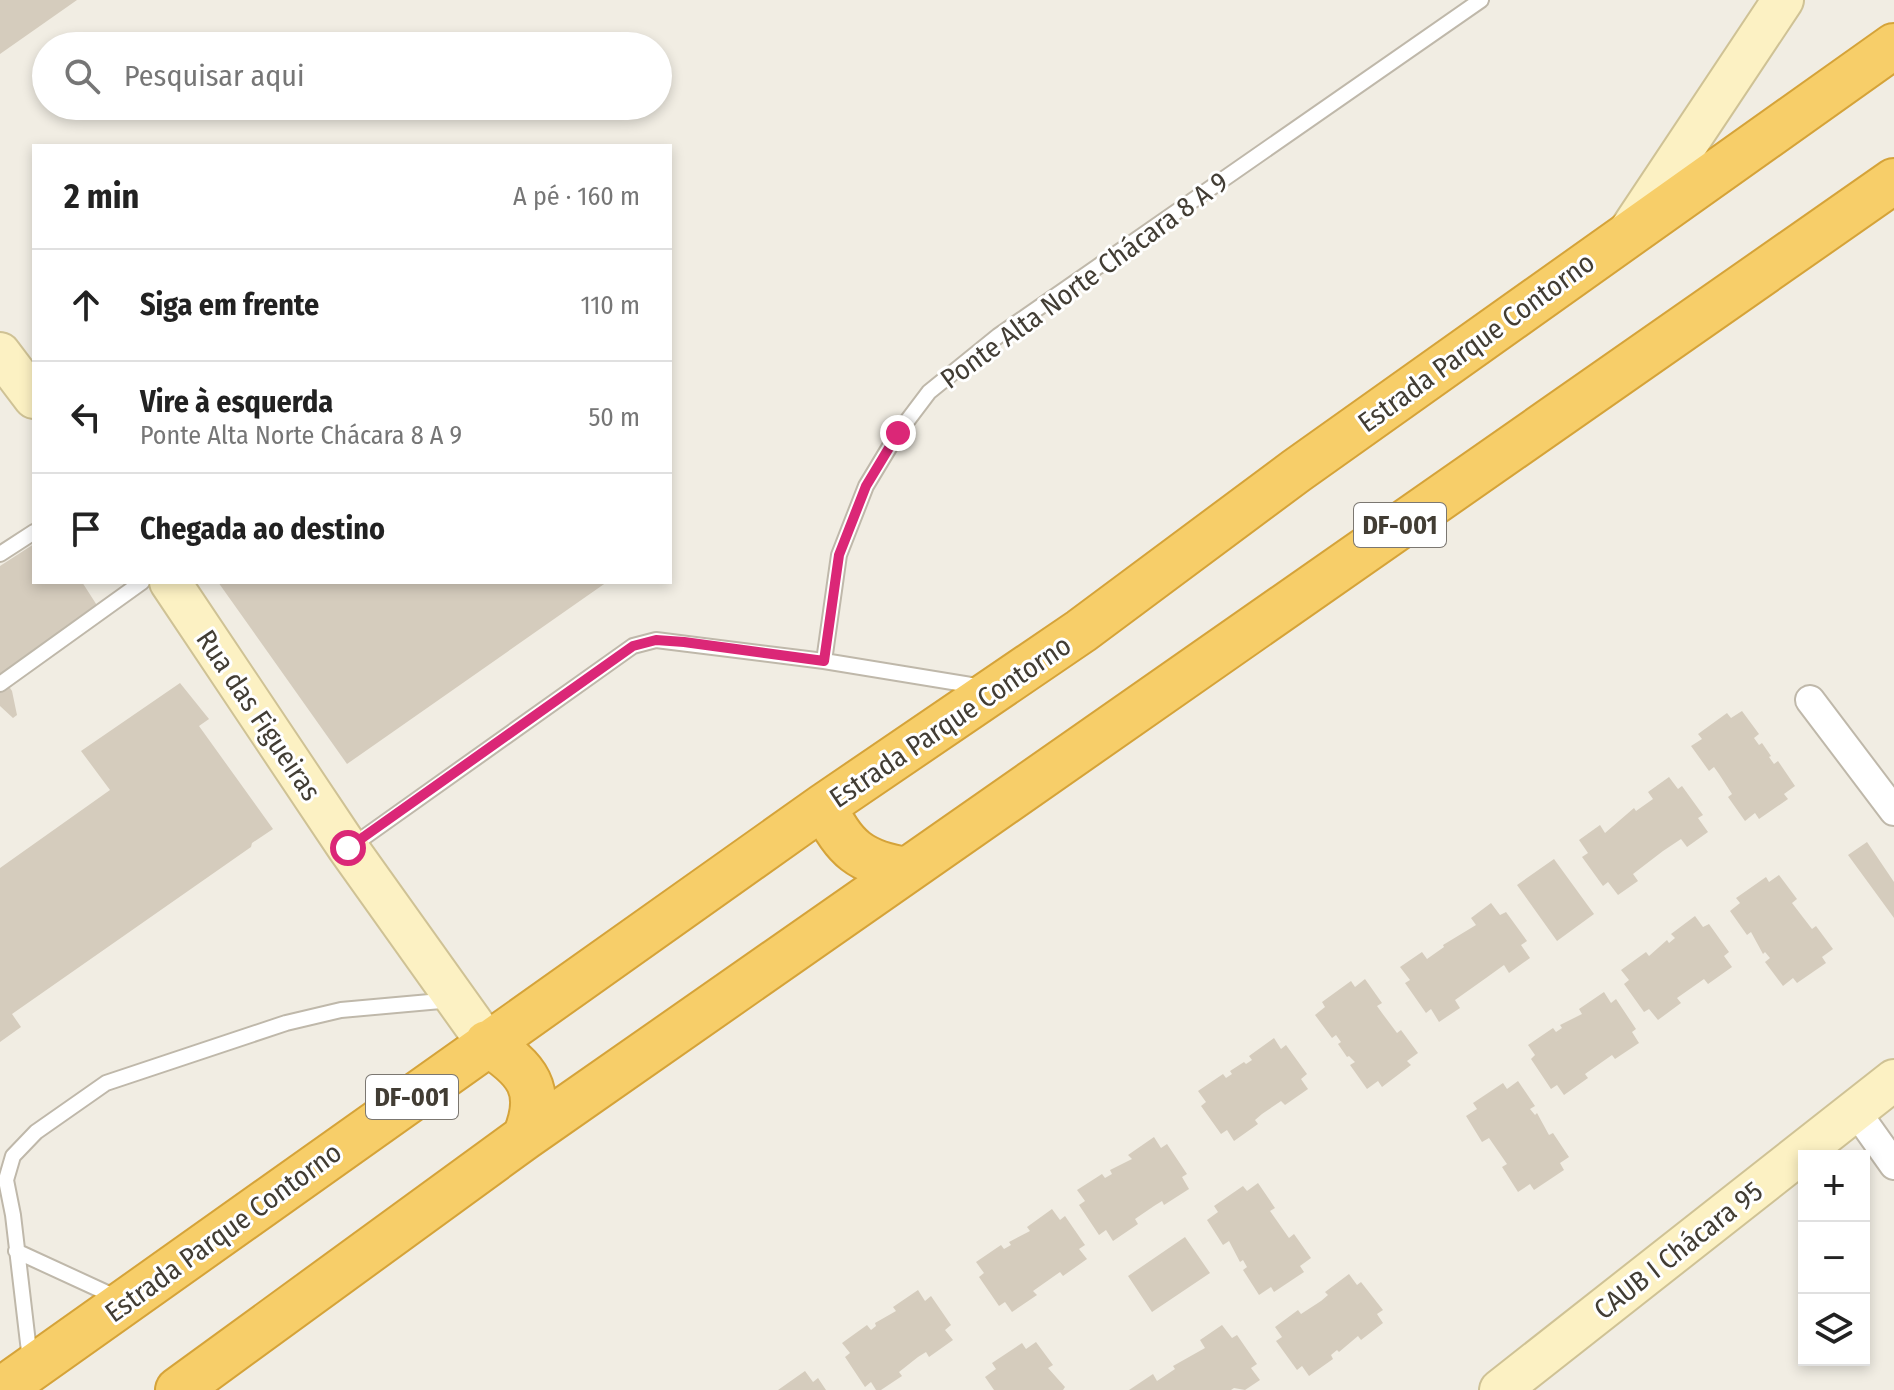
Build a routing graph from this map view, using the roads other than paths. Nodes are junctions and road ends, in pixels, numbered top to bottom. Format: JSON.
{"nodes":[{"id":1,"x":1481,"y":0,"type":"edge"},
{"id":2,"x":1783,"y":0,"type":"edge"},
{"id":3,"x":1894,"y":46,"type":"edge"},
{"id":4,"x":1894,"y":181,"type":"edge"},
{"id":5,"x":1628,"y":233,"type":"junction"},
{"id":6,"x":3,"y":363,"type":"edge"},
{"id":7,"x":32,"y":396,"type":"edge"},
{"id":8,"x":32,"y":533,"type":"edge"},
{"id":9,"x":0,"y":554,"type":"edge"},
{"id":10,"x":139,"y":584,"type":"edge"},
{"id":11,"x":171,"y":584,"type":"edge"},
{"id":12,"x":824,"y":661,"type":"junction"},
{"id":13,"x":0,"y":684,"type":"edge"},
{"id":14,"x":998,"y":689,"type":"junction"},
{"id":15,"x":1810,"y":700,"type":"dead end"},
{"id":16,"x":824,"y":806,"type":"junction"},
{"id":17,"x":1894,"y":811,"type":"edge"},
{"id":18,"x":348,"y":848,"type":"junction"},
{"id":19,"x":907,"y":870,"type":"junction"},
{"id":20,"x":455,"y":1000,"type":"junction"},
{"id":21,"x":487,"y":1043,"type":"junction"},
{"id":22,"x":1894,"y":1080,"type":"edge"},
{"id":23,"x":1855,"y":1110,"type":"junction"},
{"id":24,"x":525,"y":1137,"type":"junction"},
{"id":25,"x":1894,"y":1165,"type":"edge"},
{"id":26,"x":16,"y":1251,"type":"junction"},
{"id":27,"x":125,"y":1301,"type":"junction"},
{"id":28,"x":9,"y":1383,"type":"edge"},
{"id":29,"x":178,"y":1390,"type":"edge"},
{"id":30,"x":1500,"y":1390,"type":"edge"}],
"edges":[{"from":1,"to":12,"type":"lane","name":"Ponte Alta Norte Chácara 8 A 9"},
{"from":2,"to":5,"type":"street"},
{"from":3,"to":5,"type":"highway","name":"Estrada Parque Contorno","number":"DF-001"},
{"from":4,"to":19,"type":"highway","number":"DF-001"},
{"from":5,"to":14,"type":"highway","name":"Estrada Parque Contorno","number":"DF-001"},
{"from":6,"to":7,"type":"street"},
{"from":8,"to":9,"type":"lane"},
{"from":10,"to":13,"type":"lane"},
{"from":11,"to":18,"type":"street","name":"Rua das Figueiras"},
{"from":12,"to":14,"type":"lane"},
{"from":12,"to":18,"type":"lane"},
{"from":14,"to":16,"type":"highway","name":"Estrada Parque Contorno","number":"DF-001"},
{"from":15,"to":17,"type":"street"},
{"from":16,"to":19,"type":"highway"},
{"from":16,"to":21,"type":"highway","name":"Estrada Parque Contorno","number":"DF-001"},
{"from":18,"to":20,"type":"street","name":"Rua das Figueiras"},
{"from":19,"to":24,"type":"highway","number":"DF-001"},
{"from":20,"to":21,"type":"street","name":"Rua das Figueiras"},
{"from":20,"to":26,"type":"lane"},
{"from":21,"to":24,"type":"highway"},
{"from":21,"to":27,"type":"highway","name":"Estrada Parque Contorno","number":"DF-001"},
{"from":22,"to":23,"type":"street","name":"CAUB I Chácara 95"},
{"from":23,"to":25,"type":"street"},
{"from":23,"to":30,"type":"street","name":"CAUB I Chácara 95"},
{"from":24,"to":29,"type":"highway","number":"DF-001"},
{"from":26,"to":27,"type":"lane"},
{"from":26,"to":28,"type":"lane"},
{"from":27,"to":28,"type":"highway","name":"Estrada Parque Contorno","number":"DF-001"}]}
